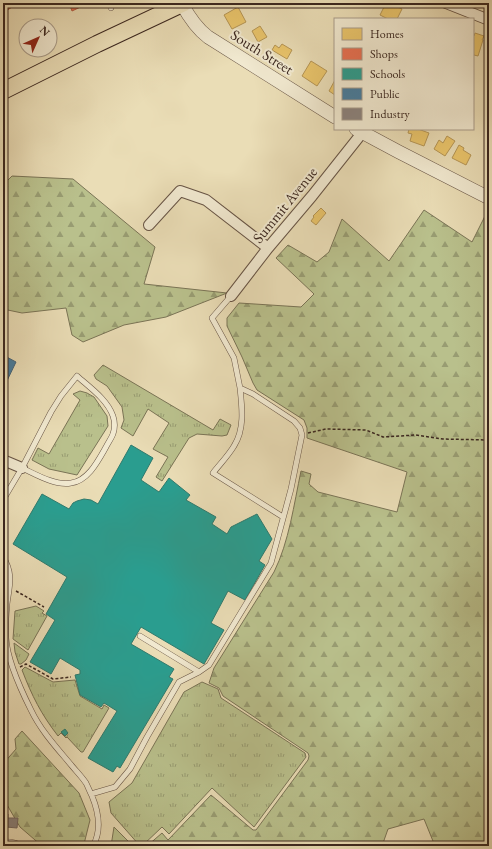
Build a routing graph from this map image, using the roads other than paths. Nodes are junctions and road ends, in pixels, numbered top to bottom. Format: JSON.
{"nodes":[{"id":1,"x":446,"y":3,"type":"edge"},
{"id":2,"x":183,"y":4,"type":"edge"},
{"id":3,"x":489,"y":20,"type":"edge"},
{"id":4,"x":3,"y":91,"type":"edge"},
{"id":5,"x":334,"y":116,"type":"edge"},
{"id":6,"x":359,"y":131,"type":"edge"},
{"id":7,"x":489,"y":198,"type":"edge"},
{"id":8,"x":149,"y":225,"type":"dead end"},
{"id":9,"x":268,"y":248,"type":"junction"},
{"id":10,"x":232,"y":296,"type":"joint"},
{"id":11,"x":240,"y":388,"type":"junction"},
{"id":12,"x":3,"y":460,"type":"edge"},
{"id":13,"x":22,"y":468,"type":"junction"},
{"id":14,"x":3,"y":500,"type":"edge"},
{"id":15,"x":283,"y":517,"type":"junction"},
{"id":16,"x":3,"y":557,"type":"edge"},
{"id":17,"x":5,"y":601,"type":"edge"},
{"id":18,"x":140,"y":636,"type":"dead end"},
{"id":19,"x":199,"y":672,"type":"junction"},
{"id":20,"x":91,"y":794,"type":"junction"},
{"id":21,"x":3,"y":842,"type":"edge"},
{"id":22,"x":23,"y":846,"type":"edge"},
{"id":23,"x":93,"y":846,"type":"edge"}],
"edges":[{"from":1,"to":3,"type":"street"},
{"from":2,"to":4,"type":"main road"},
{"from":2,"to":5,"type":"street","name":"South Street"},
{"from":6,"to":7,"type":"street"},
{"from":6,"to":9,"type":"street","name":"Summit Avenue"},
{"from":8,"to":9,"type":"street"},
{"from":9,"to":10,"type":"street","name":"Summit Avenue"},
{"from":10,"to":11,"type":"lane"},
{"from":11,"to":15,"type":"lane"},
{"from":11,"to":15,"type":"lane"},
{"from":12,"to":13,"type":"street"},
{"from":13,"to":13,"type":"lane"},
{"from":13,"to":14,"type":"lane"},
{"from":15,"to":19,"type":"lane"},
{"from":16,"to":17,"type":"lane"},
{"from":17,"to":20,"type":"lane"},
{"from":18,"to":19,"type":"lane"},
{"from":19,"to":20,"type":"lane"},
{"from":20,"to":23,"type":"lane"},
{"from":21,"to":22,"type":"lane"}]}
